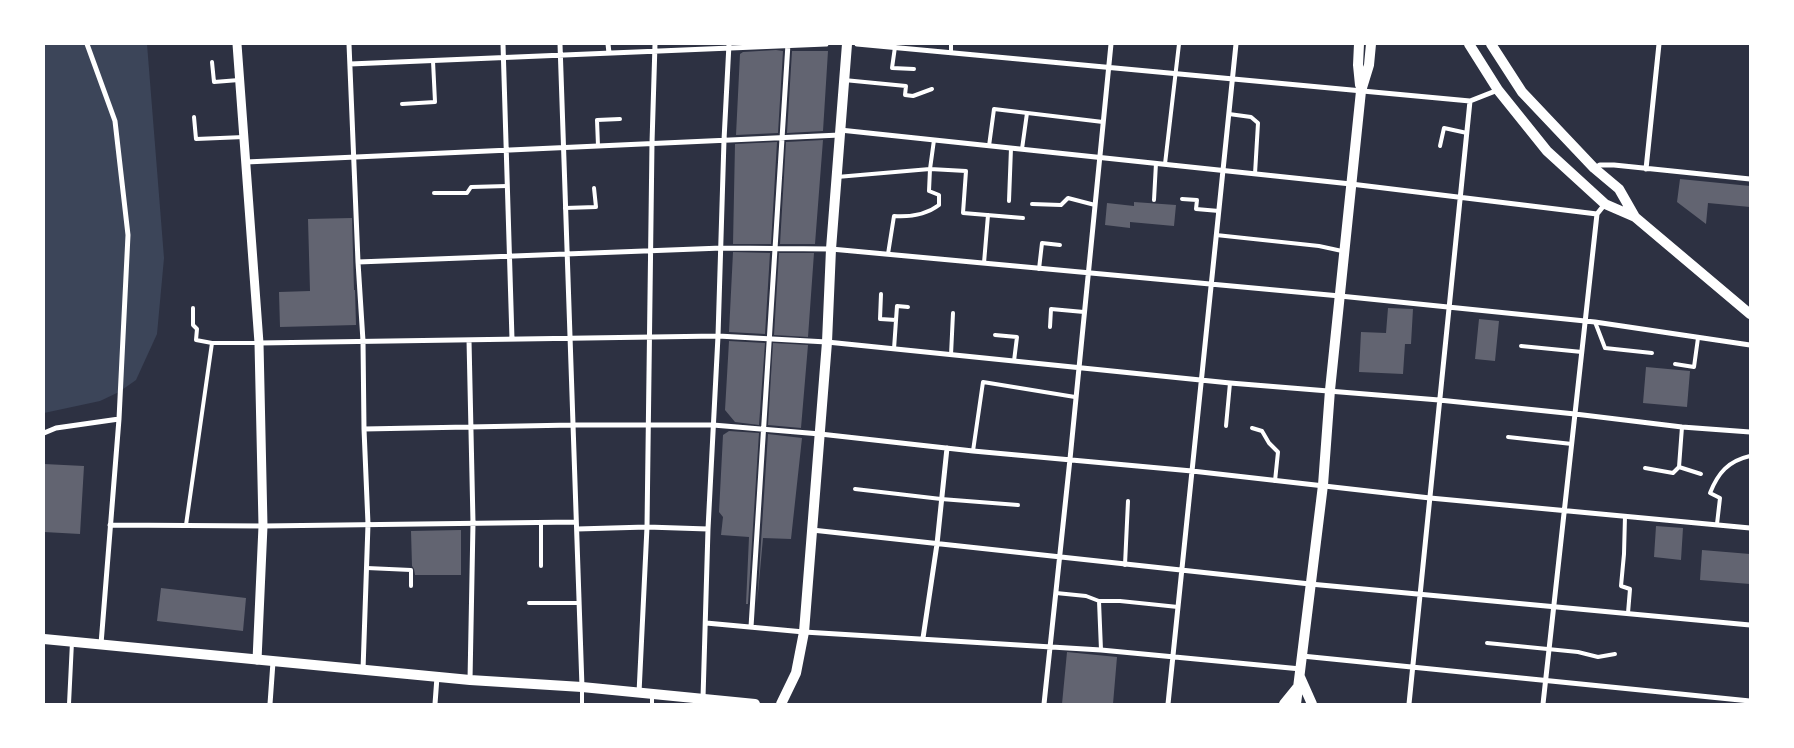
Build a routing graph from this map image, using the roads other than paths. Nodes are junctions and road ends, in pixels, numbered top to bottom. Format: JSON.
{"nodes":[{"id":1,"x":87,"y":44,"type":"edge"},
{"id":2,"x":237,"y":44,"type":"edge"},
{"id":3,"x":349,"y":44,"type":"edge"},
{"id":4,"x":503,"y":44,"type":"edge"},
{"id":5,"x":560,"y":44,"type":"edge"},
{"id":6,"x":608,"y":44,"type":"edge"},
{"id":7,"x":655,"y":44,"type":"edge"},
{"id":8,"x":826,"y":44,"type":"edge"},
{"id":9,"x":847,"y":44,"type":"edge"},
{"id":10,"x":857,"y":44,"type":"edge"},
{"id":11,"x":952,"y":44,"type":"edge"},
{"id":12,"x":1111,"y":44,"type":"edge"},
{"id":13,"x":1179,"y":44,"type":"edge"},
{"id":14,"x":1236,"y":44,"type":"edge"},
{"id":15,"x":1359,"y":44,"type":"edge"},
{"id":16,"x":1371,"y":44,"type":"edge"},
{"id":17,"x":1376,"y":44,"type":"edge"},
{"id":18,"x":1469,"y":44,"type":"edge"},
{"id":19,"x":1492,"y":44,"type":"edge"},
{"id":20,"x":1659,"y":44,"type":"edge"},
{"id":21,"x":788,"y":45,"type":"edge"},
{"id":22,"x":729,"y":46,"type":"edge"},
{"id":23,"x":895,"y":47,"type":"junction"},
{"id":24,"x":654,"y":51,"type":"junction"},
{"id":25,"x":609,"y":53,"type":"junction"},
{"id":26,"x":951,"y":53,"type":"junction"},
{"id":27,"x":560,"y":55,"type":"junction"},
{"id":28,"x":503,"y":58,"type":"junction"},
{"id":29,"x":433,"y":61,"type":"junction"},
{"id":30,"x":212,"y":62,"type":"dead end"},
{"id":31,"x":350,"y":64,"type":"junction"},
{"id":32,"x":1369,"y":65,"type":"junction"},
{"id":33,"x":1108,"y":68,"type":"junction"},
{"id":34,"x":914,"y":70,"type":"dead end"},
{"id":35,"x":1177,"y":74,"type":"junction"},
{"id":36,"x":1232,"y":79,"type":"junction"},
{"id":37,"x":239,"y":80,"type":"junction"},
{"id":38,"x":844,"y":80,"type":"junction"},
{"id":39,"x":932,"y":89,"type":"dead end"},
{"id":40,"x":1498,"y":90,"type":"junction"},
{"id":41,"x":1361,"y":91,"type":"junction"},
{"id":42,"x":1470,"y":101,"type":"junction"},
{"id":43,"x":402,"y":104,"type":"dead end"},
{"id":44,"x":1027,"y":113,"type":"junction"},
{"id":45,"x":1229,"y":114,"type":"junction"},
{"id":46,"x":194,"y":118,"type":"dead end"},
{"id":47,"x":620,"y":119,"type":"dead end"},
{"id":48,"x":1103,"y":122,"type":"junction"},
{"id":49,"x":840,"y":132,"type":"junction"},
{"id":50,"x":1467,"y":132,"type":"junction"},
{"id":51,"x":244,"y":137,"type":"junction"},
{"id":52,"x":782,"y":138,"type":"junction"},
{"id":53,"x":724,"y":140,"type":"junction"},
{"id":54,"x":934,"y":140,"type":"junction"},
{"id":55,"x":652,"y":144,"type":"junction"},
{"id":56,"x":598,"y":146,"type":"junction"},
{"id":57,"x":989,"y":146,"type":"junction"},
{"id":58,"x":1440,"y":146,"type":"dead end"},
{"id":59,"x":563,"y":147,"type":"junction"},
{"id":60,"x":1011,"y":148,"type":"junction"},
{"id":61,"x":1022,"y":149,"type":"junction"},
{"id":62,"x":506,"y":150,"type":"junction"},
{"id":63,"x":354,"y":157,"type":"junction"},
{"id":64,"x":1100,"y":157,"type":"junction"},
{"id":65,"x":246,"y":162,"type":"junction"},
{"id":66,"x":1156,"y":163,"type":"junction"},
{"id":67,"x":1166,"y":164,"type":"junction"},
{"id":68,"x":1594,"y":168,"type":"junction"},
{"id":69,"x":930,"y":169,"type":"junction"},
{"id":70,"x":1646,"y":169,"type":"junction"},
{"id":71,"x":1223,"y":170,"type":"junction"},
{"id":72,"x":1255,"y":174,"type":"junction"},
{"id":73,"x":836,"y":177,"type":"junction"},
{"id":74,"x":1750,"y":179,"type":"edge"},
{"id":75,"x":1352,"y":184,"type":"junction"},
{"id":76,"x":507,"y":186,"type":"junction"},
{"id":77,"x":594,"y":188,"type":"dead end"},
{"id":78,"x":434,"y":193,"type":"dead end"},
{"id":79,"x":1460,"y":197,"type":"junction"},
{"id":80,"x":1182,"y":199,"type":"dead end"},
{"id":81,"x":1154,"y":200,"type":"dead end"},
{"id":82,"x":1009,"y":201,"type":"dead end"},
{"id":83,"x":1032,"y":204,"type":"dead end"},
{"id":84,"x":1605,"y":204,"type":"junction"},
{"id":85,"x":1095,"y":205,"type":"junction"},
{"id":86,"x":565,"y":208,"type":"junction"},
{"id":87,"x":1218,"y":211,"type":"junction"},
{"id":88,"x":1597,"y":214,"type":"junction"},
{"id":89,"x":988,"y":215,"type":"junction"},
{"id":90,"x":1635,"y":216,"type":"junction"},
{"id":91,"x":1023,"y":218,"type":"dead end"},
{"id":92,"x":1216,"y":235,"type":"junction"},
{"id":93,"x":1060,"y":244,"type":"dead end"},
{"id":94,"x":722,"y":248,"type":"junction"},
{"id":95,"x":775,"y":248,"type":"junction"},
{"id":96,"x":831,"y":249,"type":"junction"},
{"id":97,"x":651,"y":250,"type":"junction"},
{"id":98,"x":1345,"y":252,"type":"junction"},
{"id":99,"x":567,"y":254,"type":"junction"},
{"id":100,"x":888,"y":254,"type":"junction"},
{"id":101,"x":510,"y":256,"type":"junction"},
{"id":102,"x":358,"y":262,"type":"junction"},
{"id":103,"x":984,"y":262,"type":"junction"},
{"id":104,"x":1039,"y":269,"type":"junction"},
{"id":105,"x":1089,"y":273,"type":"junction"},
{"id":106,"x":1211,"y":284,"type":"junction"},
{"id":107,"x":881,"y":294,"type":"dead end"},
{"id":108,"x":1340,"y":296,"type":"junction"},
{"id":109,"x":908,"y":307,"type":"dead end"},
{"id":110,"x":193,"y":308,"type":"dead end"},
{"id":111,"x":1449,"y":308,"type":"junction"},
{"id":112,"x":953,"y":312,"type":"dead end"},
{"id":113,"x":1084,"y":312,"type":"junction"},
{"id":114,"x":1750,"y":314,"type":"edge"},
{"id":115,"x":896,"y":320,"type":"junction"},
{"id":116,"x":1585,"y":322,"type":"junction"},
{"id":117,"x":1595,"y":322,"type":"junction"},
{"id":118,"x":1050,"y":327,"type":"dead end"},
{"id":119,"x":995,"y":335,"type":"dead end"},
{"id":120,"x":718,"y":336,"type":"junction"},
{"id":121,"x":570,"y":338,"type":"junction"},
{"id":122,"x":650,"y":338,"type":"junction"},
{"id":123,"x":1698,"y":338,"type":"junction"},
{"id":124,"x":770,"y":339,"type":"junction"},
{"id":125,"x":469,"y":340,"type":"junction"},
{"id":126,"x":512,"y":340,"type":"junction"},
{"id":127,"x":363,"y":341,"type":"junction"},
{"id":128,"x":827,"y":342,"type":"junction"},
{"id":129,"x":212,"y":343,"type":"junction"},
{"id":130,"x":259,"y":343,"type":"junction"},
{"id":131,"x":1750,"y":345,"type":"edge"},
{"id":132,"x":1521,"y":346,"type":"dead end"},
{"id":133,"x":894,"y":349,"type":"junction"},
{"id":134,"x":1582,"y":352,"type":"junction"},
{"id":135,"x":1652,"y":353,"type":"dead end"},
{"id":136,"x":951,"y":355,"type":"junction"},
{"id":137,"x":1014,"y":361,"type":"junction"},
{"id":138,"x":1676,"y":364,"type":"dead end"},
{"id":139,"x":1078,"y":368,"type":"junction"},
{"id":140,"x":1201,"y":380,"type":"junction"},
{"id":141,"x":1230,"y":383,"type":"junction"},
{"id":142,"x":1330,"y":390,"type":"junction"},
{"id":143,"x":1076,"y":397,"type":"junction"},
{"id":144,"x":1439,"y":400,"type":"junction"},
{"id":145,"x":1575,"y":414,"type":"junction"},
{"id":146,"x":119,"y":419,"type":"junction"},
{"id":147,"x":573,"y":425,"type":"junction"},
{"id":148,"x":648,"y":425,"type":"junction"},
{"id":149,"x":713,"y":425,"type":"junction"},
{"id":150,"x":1226,"y":426,"type":"dead end"},
{"id":151,"x":472,"y":427,"type":"junction"},
{"id":152,"x":1682,"y":427,"type":"junction"},
{"id":153,"x":1252,"y":428,"type":"dead end"},
{"id":154,"x":364,"y":429,"type":"junction"},
{"id":155,"x":764,"y":430,"type":"junction"},
{"id":156,"x":1750,"y":432,"type":"edge"},
{"id":157,"x":44,"y":433,"type":"edge"},
{"id":158,"x":820,"y":434,"type":"junction"},
{"id":159,"x":1508,"y":436,"type":"dead end"},
{"id":160,"x":1572,"y":444,"type":"junction"},
{"id":161,"x":947,"y":448,"type":"junction"},
{"id":162,"x":973,"y":451,"type":"junction"},
{"id":163,"x":1750,"y":456,"type":"edge"},
{"id":164,"x":1070,"y":459,"type":"junction"},
{"id":165,"x":1680,"y":467,"type":"junction"},
{"id":166,"x":1645,"y":468,"type":"dead end"},
{"id":167,"x":1192,"y":471,"type":"junction"},
{"id":168,"x":1701,"y":474,"type":"dead end"},
{"id":169,"x":1275,"y":481,"type":"junction"},
{"id":170,"x":1323,"y":485,"type":"junction"},
{"id":171,"x":855,"y":489,"type":"dead end"},
{"id":172,"x":1430,"y":498,"type":"junction"},
{"id":173,"x":941,"y":499,"type":"junction"},
{"id":174,"x":1128,"y":501,"type":"dead end"},
{"id":175,"x":1018,"y":505,"type":"dead end"},
{"id":176,"x":1565,"y":510,"type":"junction"},
{"id":177,"x":1625,"y":516,"type":"junction"},
{"id":178,"x":541,"y":522,"type":"junction"},
{"id":179,"x":576,"y":522,"type":"junction"},
{"id":180,"x":473,"y":523,"type":"junction"},
{"id":181,"x":368,"y":524,"type":"junction"},
{"id":182,"x":1717,"y":524,"type":"junction"},
{"id":183,"x":110,"y":525,"type":"junction"},
{"id":184,"x":186,"y":526,"type":"junction"},
{"id":185,"x":263,"y":526,"type":"junction"},
{"id":186,"x":646,"y":527,"type":"junction"},
{"id":187,"x":1750,"y":528,"type":"edge"},
{"id":188,"x":577,"y":529,"type":"junction"},
{"id":189,"x":708,"y":530,"type":"junction"},
{"id":190,"x":812,"y":530,"type":"junction"},
{"id":191,"x":937,"y":544,"type":"junction"},
{"id":192,"x":1059,"y":558,"type":"junction"},
{"id":193,"x":1125,"y":565,"type":"junction"},
{"id":194,"x":541,"y":566,"type":"dead end"},
{"id":195,"x":367,"y":568,"type":"junction"},
{"id":196,"x":1182,"y":571,"type":"junction"},
{"id":197,"x":1310,"y":584,"type":"junction"},
{"id":198,"x":411,"y":586,"type":"dead end"},
{"id":199,"x":1056,"y":594,"type":"junction"},
{"id":200,"x":1420,"y":594,"type":"junction"},
{"id":201,"x":1098,"y":601,"type":"junction"},
{"id":202,"x":529,"y":603,"type":"dead end"},
{"id":203,"x":578,"y":603,"type":"junction"},
{"id":204,"x":1554,"y":606,"type":"junction"},
{"id":205,"x":1178,"y":607,"type":"junction"},
{"id":206,"x":1628,"y":613,"type":"junction"},
{"id":207,"x":706,"y":623,"type":"junction"},
{"id":208,"x":1750,"y":625,"type":"edge"},
{"id":209,"x":751,"y":627,"type":"junction"},
{"id":210,"x":804,"y":632,"type":"junction"},
{"id":211,"x":923,"y":638,"type":"junction"},
{"id":212,"x":44,"y":639,"type":"edge"},
{"id":213,"x":72,"y":642,"type":"junction"},
{"id":214,"x":1487,"y":643,"type":"dead end"},
{"id":215,"x":101,"y":644,"type":"junction"},
{"id":216,"x":1050,"y":647,"type":"junction"},
{"id":217,"x":1549,"y":649,"type":"junction"},
{"id":218,"x":1101,"y":650,"type":"junction"},
{"id":219,"x":1615,"y":654,"type":"dead end"},
{"id":220,"x":1302,"y":656,"type":"junction"},
{"id":221,"x":1173,"y":657,"type":"junction"},
{"id":222,"x":256,"y":660,"type":"junction"},
{"id":223,"x":273,"y":662,"type":"junction"},
{"id":224,"x":1413,"y":667,"type":"junction"},
{"id":225,"x":363,"y":670,"type":"junction"},
{"id":226,"x":438,"y":677,"type":"junction"},
{"id":227,"x":1300,"y":677,"type":"junction"},
{"id":228,"x":470,"y":680,"type":"junction"},
{"id":229,"x":1546,"y":681,"type":"junction"},
{"id":230,"x":582,"y":687,"type":"junction"},
{"id":231,"x":639,"y":693,"type":"junction"},
{"id":232,"x":703,"y":698,"type":"junction"},
{"id":233,"x":652,"y":699,"type":"edge"},
{"id":234,"x":1750,"y":701,"type":"edge"},
{"id":235,"x":69,"y":704,"type":"edge"},
{"id":236,"x":270,"y":704,"type":"edge"},
{"id":237,"x":435,"y":704,"type":"edge"},
{"id":238,"x":582,"y":704,"type":"edge"},
{"id":239,"x":755,"y":704,"type":"edge"},
{"id":240,"x":781,"y":704,"type":"edge"},
{"id":241,"x":1044,"y":704,"type":"edge"},
{"id":242,"x":1168,"y":704,"type":"edge"},
{"id":243,"x":1284,"y":704,"type":"edge"},
{"id":244,"x":1296,"y":704,"type":"edge"},
{"id":245,"x":1312,"y":704,"type":"edge"},
{"id":246,"x":1409,"y":704,"type":"edge"},
{"id":247,"x":1543,"y":704,"type":"edge"}],
"edges":[{"from":1,"to":146,"type":"street"},
{"from":2,"to":37,"type":"street"},
{"from":3,"to":31,"type":"street"},
{"from":4,"to":28,"type":"street"},
{"from":5,"to":27,"type":"street"},
{"from":6,"to":25,"type":"street"},
{"from":7,"to":24,"type":"street"},
{"from":8,"to":21,"type":"street"},
{"from":9,"to":38,"type":"main road"},
{"from":10,"to":23,"type":"street"},
{"from":11,"to":26,"type":"lane"},
{"from":12,"to":33,"type":"street"},
{"from":13,"to":35,"type":"lane"},
{"from":14,"to":36,"type":"street"},
{"from":15,"to":41,"type":"main road"},
{"from":16,"to":32,"type":"main road"},
{"from":17,"to":32,"type":"main road"},
{"from":18,"to":40,"type":"main road"},
{"from":19,"to":68,"type":"main road"},
{"from":20,"to":70,"type":"street"},
{"from":21,"to":22,"type":"street"},
{"from":21,"to":52,"type":"street"},
{"from":22,"to":24,"type":"street"},
{"from":22,"to":53,"type":"street"},
{"from":23,"to":26,"type":"street"},
{"from":23,"to":34,"type":"lane"},
{"from":24,"to":25,"type":"street"},
{"from":24,"to":55,"type":"street"},
{"from":25,"to":27,"type":"street"},
{"from":26,"to":33,"type":"street"},
{"from":27,"to":28,"type":"street"},
{"from":27,"to":59,"type":"street"},
{"from":28,"to":29,"type":"street"},
{"from":28,"to":62,"type":"street"},
{"from":29,"to":31,"type":"street"},
{"from":29,"to":43,"type":"lane"},
{"from":30,"to":37,"type":"lane"},
{"from":31,"to":63,"type":"street"},
{"from":32,"to":41,"type":"main road"},
{"from":33,"to":35,"type":"street"},
{"from":33,"to":48,"type":"street"},
{"from":35,"to":36,"type":"street"},
{"from":35,"to":67,"type":"lane"},
{"from":36,"to":41,"type":"street"},
{"from":36,"to":45,"type":"street"},
{"from":37,"to":51,"type":"street"},
{"from":38,"to":39,"type":"lane"},
{"from":38,"to":49,"type":"main road"},
{"from":40,"to":42,"type":"street"},
{"from":40,"to":84,"type":"main road"},
{"from":41,"to":42,"type":"street"},
{"from":41,"to":75,"type":"main road"},
{"from":42,"to":50,"type":"street"},
{"from":44,"to":48,"type":"lane"},
{"from":44,"to":57,"type":"lane"},
{"from":44,"to":61,"type":"lane"},
{"from":45,"to":71,"type":"street"},
{"from":45,"to":72,"type":"lane"},
{"from":46,"to":51,"type":"lane"},
{"from":47,"to":56,"type":"lane"},
{"from":48,"to":64,"type":"street"},
{"from":49,"to":52,"type":"street"},
{"from":49,"to":54,"type":"street"},
{"from":49,"to":73,"type":"main road"},
{"from":50,"to":58,"type":"lane"},
{"from":50,"to":79,"type":"street"},
{"from":51,"to":65,"type":"street"},
{"from":52,"to":53,"type":"street"},
{"from":52,"to":95,"type":"street"},
{"from":53,"to":55,"type":"street"},
{"from":53,"to":94,"type":"street"},
{"from":54,"to":57,"type":"street"},
{"from":54,"to":69,"type":"lane"},
{"from":55,"to":56,"type":"street"},
{"from":55,"to":97,"type":"street"},
{"from":56,"to":59,"type":"street"},
{"from":57,"to":60,"type":"street"},
{"from":59,"to":62,"type":"street"},
{"from":59,"to":86,"type":"street"},
{"from":60,"to":61,"type":"street"},
{"from":60,"to":82,"type":"lane"},
{"from":61,"to":64,"type":"street"},
{"from":62,"to":63,"type":"street"},
{"from":62,"to":76,"type":"street"},
{"from":63,"to":65,"type":"street"},
{"from":63,"to":102,"type":"street"},
{"from":64,"to":66,"type":"street"},
{"from":64,"to":85,"type":"street"},
{"from":65,"to":130,"type":"street"},
{"from":66,"to":67,"type":"street"},
{"from":66,"to":81,"type":"lane"},
{"from":67,"to":71,"type":"street"},
{"from":68,"to":70,"type":"street"},
{"from":68,"to":90,"type":"main road"},
{"from":69,"to":73,"type":"lane"},
{"from":69,"to":89,"type":"lane"},
{"from":69,"to":100,"type":"lane"},
{"from":70,"to":74,"type":"street"},
{"from":71,"to":72,"type":"street"},
{"from":71,"to":87,"type":"street"},
{"from":72,"to":75,"type":"street"},
{"from":73,"to":96,"type":"main road"},
{"from":75,"to":79,"type":"street"},
{"from":75,"to":98,"type":"main road"},
{"from":76,"to":78,"type":"lane"},
{"from":76,"to":101,"type":"street"},
{"from":77,"to":86,"type":"lane"},
{"from":79,"to":88,"type":"street"},
{"from":79,"to":111,"type":"street"},
{"from":80,"to":87,"type":"lane"},
{"from":83,"to":85,"type":"lane"},
{"from":84,"to":88,"type":"street"},
{"from":84,"to":90,"type":"main road"},
{"from":85,"to":105,"type":"street"},
{"from":86,"to":99,"type":"street"},
{"from":87,"to":92,"type":"street"},
{"from":88,"to":116,"type":"street"},
{"from":89,"to":91,"type":"lane"},
{"from":89,"to":103,"type":"lane"},
{"from":90,"to":114,"type":"main road"},
{"from":92,"to":98,"type":"lane"},
{"from":92,"to":106,"type":"street"},
{"from":93,"to":104,"type":"lane"},
{"from":94,"to":95,"type":"street"},
{"from":94,"to":97,"type":"street"},
{"from":94,"to":120,"type":"street"},
{"from":95,"to":96,"type":"street"},
{"from":95,"to":124,"type":"street"},
{"from":96,"to":100,"type":"street"},
{"from":96,"to":128,"type":"main road"},
{"from":97,"to":99,"type":"street"},
{"from":97,"to":122,"type":"street"},
{"from":98,"to":108,"type":"main road"},
{"from":99,"to":101,"type":"street"},
{"from":99,"to":121,"type":"street"},
{"from":100,"to":103,"type":"street"},
{"from":101,"to":102,"type":"street"},
{"from":101,"to":126,"type":"street"},
{"from":102,"to":127,"type":"street"},
{"from":103,"to":104,"type":"street"},
{"from":104,"to":105,"type":"street"},
{"from":105,"to":106,"type":"street"},
{"from":105,"to":113,"type":"street"},
{"from":106,"to":108,"type":"street"},
{"from":106,"to":140,"type":"street"},
{"from":107,"to":115,"type":"lane"},
{"from":108,"to":111,"type":"street"},
{"from":108,"to":142,"type":"main road"},
{"from":109,"to":115,"type":"lane"},
{"from":110,"to":129,"type":"lane"},
{"from":111,"to":116,"type":"street"},
{"from":111,"to":144,"type":"street"},
{"from":112,"to":136,"type":"lane"},
{"from":113,"to":118,"type":"lane"},
{"from":113,"to":139,"type":"street"},
{"from":115,"to":133,"type":"lane"},
{"from":116,"to":117,"type":"street"},
{"from":116,"to":134,"type":"street"},
{"from":117,"to":123,"type":"street"},
{"from":117,"to":135,"type":"lane"},
{"from":119,"to":137,"type":"lane"},
{"from":120,"to":122,"type":"street"},
{"from":120,"to":124,"type":"street"},
{"from":120,"to":149,"type":"street"},
{"from":121,"to":122,"type":"street"},
{"from":121,"to":126,"type":"street"},
{"from":121,"to":147,"type":"street"},
{"from":122,"to":148,"type":"street"},
{"from":123,"to":131,"type":"street"},
{"from":123,"to":138,"type":"lane"},
{"from":124,"to":128,"type":"street"},
{"from":124,"to":155,"type":"street"},
{"from":125,"to":126,"type":"street"},
{"from":125,"to":127,"type":"street"},
{"from":125,"to":151,"type":"street"},
{"from":127,"to":130,"type":"street"},
{"from":127,"to":154,"type":"street"},
{"from":128,"to":133,"type":"street"},
{"from":128,"to":158,"type":"main road"},
{"from":129,"to":130,"type":"lane"},
{"from":129,"to":184,"type":"lane"},
{"from":130,"to":185,"type":"street"},
{"from":132,"to":134,"type":"lane"},
{"from":133,"to":136,"type":"street"},
{"from":134,"to":145,"type":"street"},
{"from":136,"to":137,"type":"street"},
{"from":137,"to":139,"type":"street"},
{"from":139,"to":140,"type":"street"},
{"from":139,"to":143,"type":"street"},
{"from":140,"to":141,"type":"street"},
{"from":140,"to":167,"type":"street"},
{"from":141,"to":142,"type":"street"},
{"from":141,"to":150,"type":"lane"},
{"from":142,"to":144,"type":"street"},
{"from":142,"to":170,"type":"main road"},
{"from":143,"to":162,"type":"lane"},
{"from":143,"to":164,"type":"street"},
{"from":144,"to":145,"type":"street"},
{"from":144,"to":172,"type":"street"},
{"from":145,"to":152,"type":"street"},
{"from":145,"to":160,"type":"street"},
{"from":146,"to":157,"type":"street"},
{"from":146,"to":183,"type":"street"},
{"from":147,"to":148,"type":"street"},
{"from":147,"to":151,"type":"street"},
{"from":147,"to":179,"type":"street"},
{"from":148,"to":149,"type":"street"},
{"from":148,"to":186,"type":"street"},
{"from":149,"to":155,"type":"street"},
{"from":149,"to":189,"type":"street"},
{"from":151,"to":154,"type":"street"},
{"from":151,"to":180,"type":"street"},
{"from":152,"to":156,"type":"street"},
{"from":152,"to":165,"type":"lane"},
{"from":153,"to":169,"type":"lane"},
{"from":154,"to":181,"type":"street"},
{"from":155,"to":158,"type":"street"},
{"from":155,"to":209,"type":"street"},
{"from":158,"to":161,"type":"street"},
{"from":158,"to":190,"type":"main road"},
{"from":159,"to":160,"type":"lane"},
{"from":160,"to":176,"type":"street"},
{"from":161,"to":162,"type":"street"},
{"from":161,"to":173,"type":"street"},
{"from":162,"to":164,"type":"street"},
{"from":163,"to":182,"type":"lane"},
{"from":164,"to":167,"type":"street"},
{"from":164,"to":192,"type":"street"},
{"from":165,"to":166,"type":"lane"},
{"from":165,"to":168,"type":"lane"},
{"from":167,"to":169,"type":"street"},
{"from":167,"to":196,"type":"street"},
{"from":169,"to":170,"type":"street"},
{"from":170,"to":172,"type":"street"},
{"from":170,"to":197,"type":"main road"},
{"from":171,"to":173,"type":"lane"},
{"from":172,"to":176,"type":"street"},
{"from":172,"to":200,"type":"street"},
{"from":173,"to":175,"type":"lane"},
{"from":173,"to":191,"type":"street"},
{"from":174,"to":193,"type":"lane"},
{"from":176,"to":177,"type":"street"},
{"from":176,"to":204,"type":"street"},
{"from":177,"to":182,"type":"street"},
{"from":177,"to":206,"type":"lane"},
{"from":178,"to":179,"type":"street"},
{"from":178,"to":180,"type":"street"},
{"from":178,"to":194,"type":"lane"},
{"from":179,"to":188,"type":"street"},
{"from":180,"to":181,"type":"street"},
{"from":180,"to":228,"type":"street"},
{"from":181,"to":185,"type":"street"},
{"from":181,"to":195,"type":"street"},
{"from":182,"to":187,"type":"street"},
{"from":183,"to":184,"type":"street"},
{"from":183,"to":215,"type":"street"},
{"from":184,"to":185,"type":"street"},
{"from":185,"to":222,"type":"street"},
{"from":186,"to":188,"type":"street"},
{"from":186,"to":189,"type":"street"},
{"from":186,"to":231,"type":"street"},
{"from":188,"to":203,"type":"street"},
{"from":189,"to":207,"type":"street"},
{"from":190,"to":191,"type":"street"},
{"from":190,"to":210,"type":"main road"},
{"from":191,"to":192,"type":"street"},
{"from":191,"to":211,"type":"street"},
{"from":192,"to":193,"type":"street"},
{"from":192,"to":199,"type":"street"},
{"from":193,"to":196,"type":"street"},
{"from":195,"to":198,"type":"lane"},
{"from":195,"to":225,"type":"street"},
{"from":196,"to":197,"type":"street"},
{"from":196,"to":205,"type":"street"},
{"from":197,"to":200,"type":"street"},
{"from":197,"to":220,"type":"main road"},
{"from":199,"to":201,"type":"lane"},
{"from":199,"to":216,"type":"street"},
{"from":200,"to":204,"type":"street"},
{"from":200,"to":224,"type":"street"},
{"from":201,"to":205,"type":"lane"},
{"from":201,"to":218,"type":"lane"},
{"from":202,"to":203,"type":"lane"},
{"from":203,"to":230,"type":"street"},
{"from":204,"to":206,"type":"street"},
{"from":204,"to":217,"type":"street"},
{"from":205,"to":221,"type":"street"},
{"from":206,"to":208,"type":"street"},
{"from":207,"to":209,"type":"street"},
{"from":207,"to":232,"type":"street"},
{"from":209,"to":210,"type":"street"},
{"from":210,"to":211,"type":"street"},
{"from":210,"to":240,"type":"main road"},
{"from":211,"to":216,"type":"street"},
{"from":212,"to":213,"type":"main road"},
{"from":213,"to":215,"type":"main road"},
{"from":213,"to":235,"type":"lane"},
{"from":214,"to":217,"type":"lane"},
{"from":215,"to":222,"type":"main road"},
{"from":216,"to":218,"type":"street"},
{"from":216,"to":241,"type":"street"},
{"from":217,"to":219,"type":"lane"},
{"from":217,"to":229,"type":"street"},
{"from":218,"to":221,"type":"street"},
{"from":220,"to":224,"type":"street"},
{"from":220,"to":227,"type":"main road"},
{"from":221,"to":227,"type":"street"},
{"from":221,"to":242,"type":"street"},
{"from":222,"to":223,"type":"main road"},
{"from":223,"to":225,"type":"main road"},
{"from":223,"to":236,"type":"street"},
{"from":224,"to":229,"type":"street"},
{"from":224,"to":246,"type":"street"},
{"from":225,"to":226,"type":"main road"},
{"from":226,"to":228,"type":"main road"},
{"from":226,"to":237,"type":"street"},
{"from":227,"to":243,"type":"main road"},
{"from":227,"to":244,"type":"main road"},
{"from":227,"to":245,"type":"main road"},
{"from":228,"to":230,"type":"main road"},
{"from":229,"to":234,"type":"street"},
{"from":229,"to":247,"type":"street"},
{"from":230,"to":231,"type":"main road"},
{"from":230,"to":238,"type":"lane"},
{"from":231,"to":233,"type":"main road"},
{"from":232,"to":233,"type":"main road"},
{"from":232,"to":239,"type":"main road"}]}
